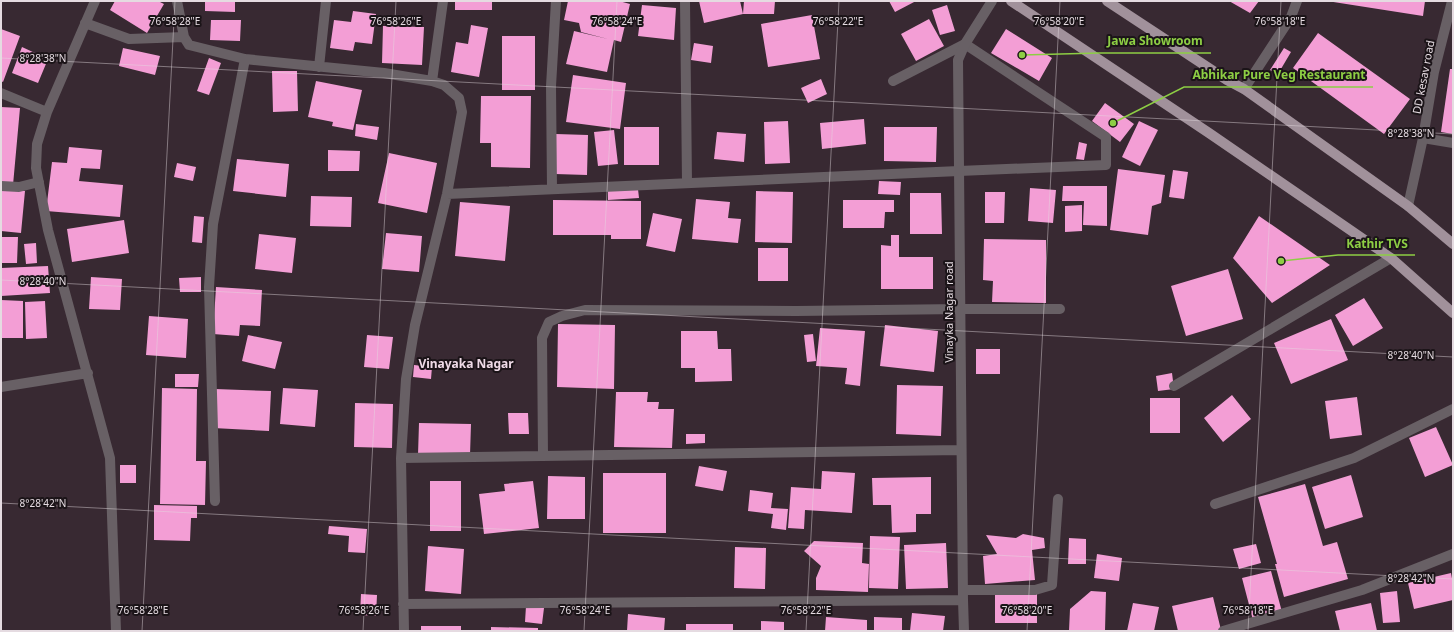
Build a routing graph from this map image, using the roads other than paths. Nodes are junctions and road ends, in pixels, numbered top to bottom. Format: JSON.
{"nodes":[{"id":1,"x":95,"y":1,"type":"edge"},
{"id":2,"x":177,"y":1,"type":"edge"},
{"id":3,"x":326,"y":1,"type":"edge"},
{"id":4,"x":443,"y":1,"type":"edge"},
{"id":5,"x":556,"y":1,"type":"edge"},
{"id":6,"x":686,"y":1,"type":"edge"},
{"id":7,"x":992,"y":1,"type":"edge"},
{"id":8,"x":1011,"y":1,"type":"edge"},
{"id":9,"x":1107,"y":1,"type":"edge"},
{"id":10,"x":1297,"y":1,"type":"edge"},
{"id":11,"x":1452,"y":1,"type":"edge"},
{"id":12,"x":85,"y":23,"type":"junction"},
{"id":13,"x":184,"y":37,"type":"junction"},
{"id":14,"x":965,"y":44,"type":"junction"},
{"id":15,"x":246,"y":59,"type":"junction"},
{"id":16,"x":319,"y":66,"type":"junction"},
{"id":17,"x":432,"y":81,"type":"junction"},
{"id":18,"x":893,"y":81,"type":"dead end"},
{"id":19,"x":1244,"y":89,"type":"junction"},
{"id":20,"x":1,"y":93,"type":"edge"},
{"id":21,"x":47,"y":112,"type":"junction"},
{"id":22,"x":1423,"y":138,"type":"junction"},
{"id":23,"x":1453,"y":143,"type":"edge"},
{"id":24,"x":959,"y":171,"type":"junction"},
{"id":25,"x":39,"y":182,"type":"junction"},
{"id":26,"x":687,"y":183,"type":"junction"},
{"id":27,"x":1,"y":186,"type":"edge"},
{"id":28,"x":552,"y":190,"type":"junction"},
{"id":29,"x":447,"y":194,"type":"junction"},
{"id":30,"x":1408,"y":206,"type":"junction"},
{"id":31,"x":1453,"y":244,"type":"edge"},
{"id":32,"x":1391,"y":258,"type":"junction"},
{"id":33,"x":960,"y":309,"type":"junction"},
{"id":34,"x":1060,"y":309,"type":"dead end"},
{"id":35,"x":1453,"y":313,"type":"edge"},
{"id":36,"x":88,"y":373,"type":"junction"},
{"id":37,"x":1174,"y":386,"type":"dead end"},
{"id":38,"x":1,"y":387,"type":"edge"},
{"id":39,"x":1453,"y":409,"type":"edge"},
{"id":40,"x":961,"y":450,"type":"junction"},
{"id":41,"x":543,"y":456,"type":"junction"},
{"id":42,"x":400,"y":458,"type":"junction"},
{"id":43,"x":1058,"y":499,"type":"dead end"},
{"id":44,"x":215,"y":501,"type":"dead end"},
{"id":45,"x":1214,"y":504,"type":"dead end"},
{"id":46,"x":1453,"y":554,"type":"edge"},
{"id":47,"x":963,"y":595,"type":"junction"},
{"id":48,"x":403,"y":604,"type":"junction"},
{"id":49,"x":116,"y":631,"type":"edge"},
{"id":50,"x":404,"y":631,"type":"edge"},
{"id":51,"x":964,"y":631,"type":"edge"},
{"id":52,"x":1223,"y":631,"type":"edge"}],
"edges":[{"from":1,"to":12,"type":"street"},
{"from":2,"to":13,"type":"street"},
{"from":3,"to":16,"type":"street"},
{"from":4,"to":17,"type":"street"},
{"from":5,"to":28,"type":"street"},
{"from":6,"to":26,"type":"street"},
{"from":7,"to":14,"type":"street","name":"Vinayka Nagar road"},
{"from":8,"to":32,"type":"main road"},
{"from":9,"to":19,"type":"main road"},
{"from":10,"to":19,"type":"street"},
{"from":11,"to":22,"type":"street","name":"DD kesav road"},
{"from":12,"to":13,"type":"street"},
{"from":12,"to":21,"type":"street"},
{"from":13,"to":15,"type":"street"},
{"from":14,"to":18,"type":"street"},
{"from":14,"to":24,"type":"street","name":"Vinayka Nagar road"},
{"from":14,"to":24,"type":"street"},
{"from":15,"to":16,"type":"street"},
{"from":15,"to":44,"type":"street"},
{"from":16,"to":17,"type":"street"},
{"from":17,"to":29,"type":"street"},
{"from":19,"to":30,"type":"main road"},
{"from":20,"to":21,"type":"street"},
{"from":21,"to":25,"type":"street"},
{"from":22,"to":23,"type":"street"},
{"from":22,"to":30,"type":"street","name":"DD kesav road"},
{"from":24,"to":26,"type":"street"},
{"from":24,"to":33,"type":"street","name":"Vinayka Nagar road"},
{"from":25,"to":27,"type":"street"},
{"from":25,"to":36,"type":"street"},
{"from":26,"to":28,"type":"street"},
{"from":28,"to":29,"type":"street"},
{"from":29,"to":42,"type":"street"},
{"from":30,"to":31,"type":"main road"},
{"from":32,"to":35,"type":"main road"},
{"from":32,"to":37,"type":"street"},
{"from":33,"to":34,"type":"street"},
{"from":33,"to":40,"type":"street","name":"Vinayka Nagar road"},
{"from":33,"to":41,"type":"street"},
{"from":36,"to":38,"type":"street"},
{"from":36,"to":49,"type":"street"},
{"from":39,"to":45,"type":"street"},
{"from":40,"to":41,"type":"street"},
{"from":40,"to":47,"type":"street","name":"Vinayka Nagar road"},
{"from":41,"to":42,"type":"street"},
{"from":42,"to":48,"type":"street"},
{"from":43,"to":47,"type":"street"},
{"from":46,"to":52,"type":"street"},
{"from":47,"to":48,"type":"street"},
{"from":47,"to":51,"type":"street","name":"Vinayka Nagar road"},
{"from":48,"to":50,"type":"street"}]}
